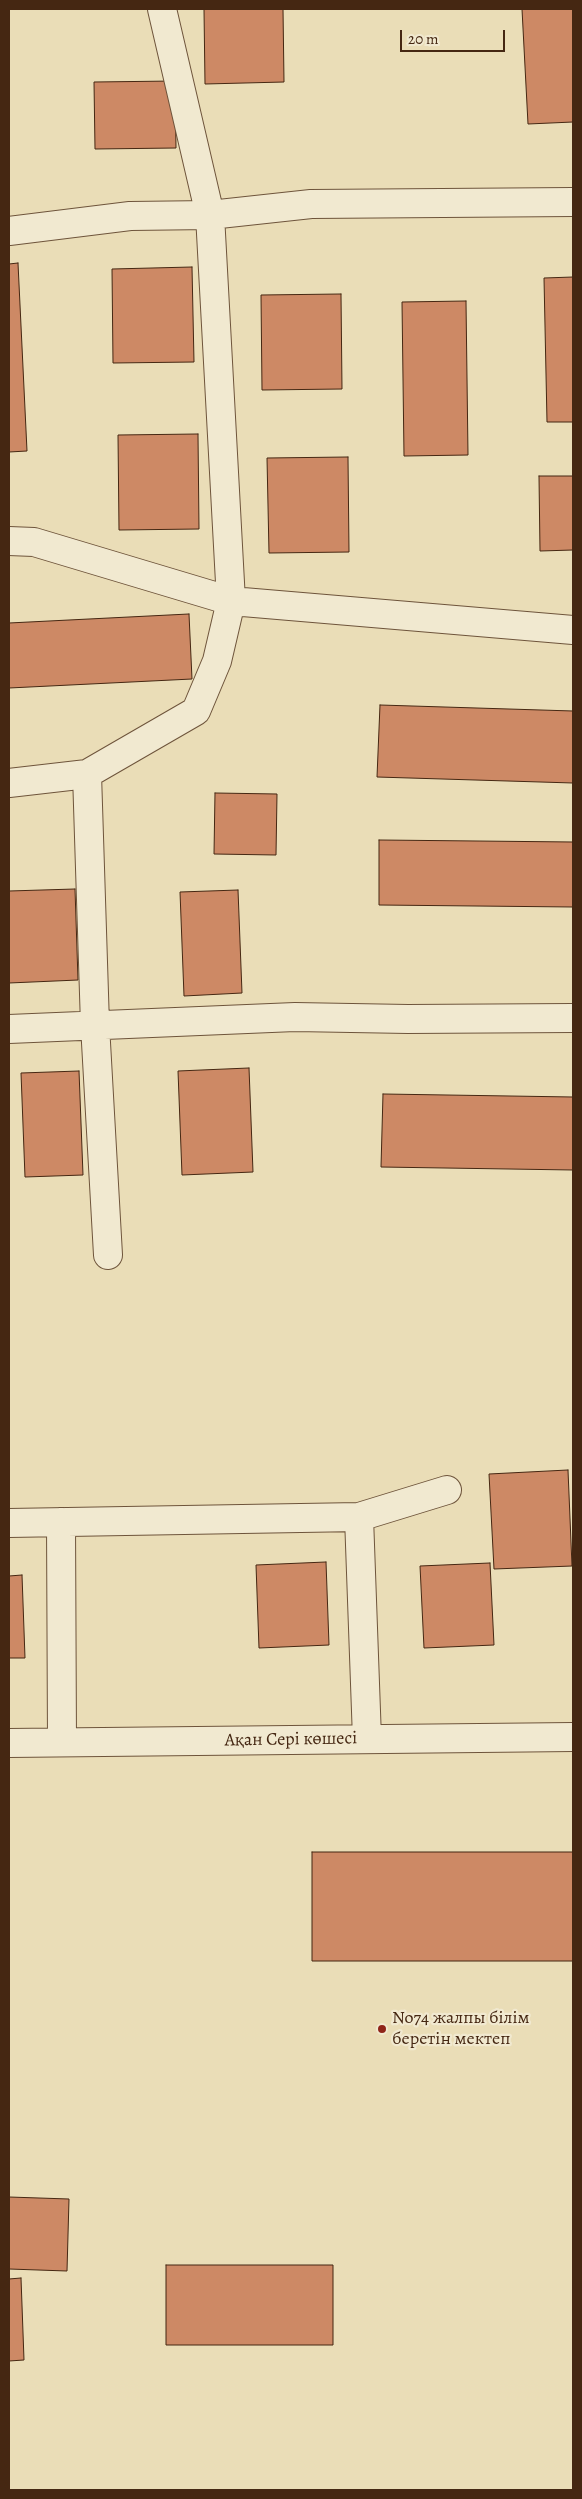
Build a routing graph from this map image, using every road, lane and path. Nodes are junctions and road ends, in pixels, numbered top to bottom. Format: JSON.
{"nodes":[{"id":1,"x":162,"y":9,"type":"edge"},
{"id":2,"x":573,"y":202,"type":"edge"},
{"id":3,"x":210,"y":216,"type":"junction"},
{"id":4,"x":9,"y":231,"type":"edge"},
{"id":5,"x":9,"y":541,"type":"edge"},
{"id":6,"x":231,"y":601,"type":"junction"},
{"id":7,"x":573,"y":630,"type":"edge"},
{"id":8,"x":87,"y":774,"type":"junction"},
{"id":9,"x":9,"y":783,"type":"edge"},
{"id":10,"x":573,"y":1018,"type":"edge"},
{"id":11,"x":95,"y":1025,"type":"junction"},
{"id":12,"x":9,"y":1029,"type":"edge"},
{"id":13,"x":108,"y":1255,"type":"dead end"},
{"id":14,"x":447,"y":1490,"type":"dead end"},
{"id":15,"x":359,"y":1517,"type":"junction"},
{"id":16,"x":62,"y":1522,"type":"junction"},
{"id":17,"x":9,"y":1523,"type":"edge"},
{"id":18,"x":573,"y":1737,"type":"edge"},
{"id":19,"x":367,"y":1739,"type":"junction"},
{"id":20,"x":62,"y":1742,"type":"junction"},
{"id":21,"x":9,"y":1743,"type":"edge"}],
"edges":[{"from":1,"to":3,"type":"street"},
{"from":2,"to":3,"type":"street"},
{"from":3,"to":4,"type":"street"},
{"from":3,"to":6,"type":"street"},
{"from":5,"to":6,"type":"street"},
{"from":6,"to":7,"type":"street"},
{"from":6,"to":8,"type":"street"},
{"from":8,"to":9,"type":"street"},
{"from":8,"to":11,"type":"street"},
{"from":10,"to":11,"type":"street"},
{"from":11,"to":12,"type":"street"},
{"from":11,"to":13,"type":"street"},
{"from":14,"to":15,"type":"street"},
{"from":15,"to":16,"type":"street"},
{"from":15,"to":19,"type":"street"},
{"from":16,"to":17,"type":"street"},
{"from":16,"to":20,"type":"street"},
{"from":18,"to":19,"type":"street","name":"Ақан Сері көшесі"},
{"from":19,"to":20,"type":"street","name":"Ақан Сері көшесі"},
{"from":20,"to":21,"type":"street","name":"Ақан Сері көшесі"}]}
